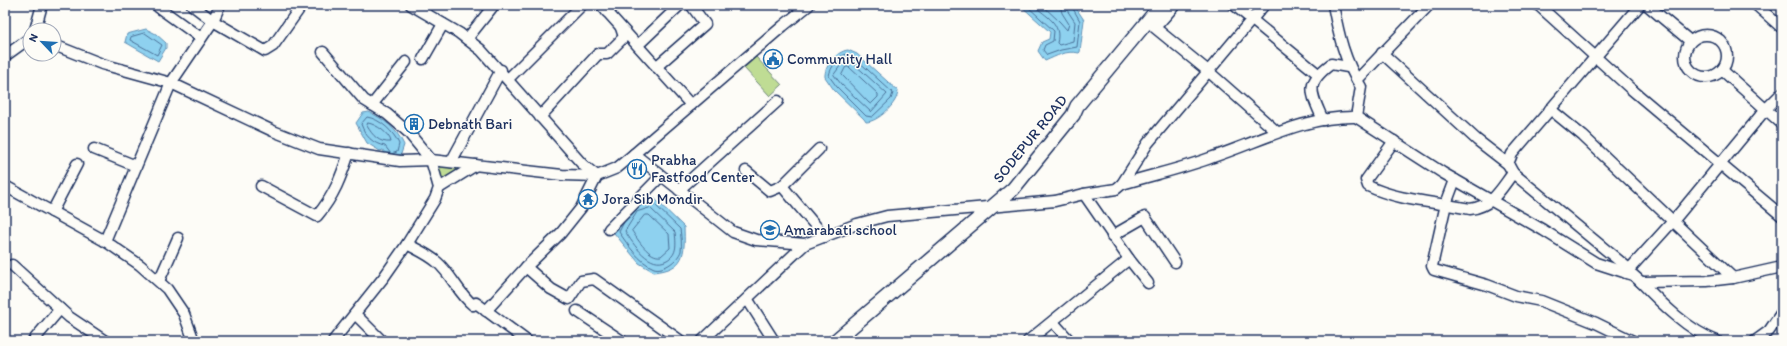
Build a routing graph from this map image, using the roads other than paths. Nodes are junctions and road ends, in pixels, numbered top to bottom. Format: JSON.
{"nodes":[{"id":1,"x":42,"y":5,"type":"edge"},
{"id":2,"x":192,"y":5,"type":"edge"},
{"id":3,"x":220,"y":5,"type":"edge"},
{"id":4,"x":302,"y":5,"type":"edge"},
{"id":5,"x":411,"y":5,"type":"edge"},
{"id":6,"x":494,"y":5,"type":"edge"},
{"id":7,"x":582,"y":5,"type":"edge"},
{"id":8,"x":680,"y":5,"type":"edge"},
{"id":9,"x":691,"y":5,"type":"edge"},
{"id":10,"x":809,"y":5,"type":"edge"},
{"id":11,"x":1161,"y":5,"type":"edge"},
{"id":12,"x":1173,"y":5,"type":"edge"},
{"id":13,"x":1234,"y":5,"type":"edge"},
{"id":14,"x":1264,"y":5,"type":"edge"},
{"id":15,"x":1333,"y":5,"type":"edge"},
{"id":16,"x":1429,"y":5,"type":"edge"},
{"id":17,"x":1538,"y":5,"type":"edge"},
{"id":18,"x":1640,"y":5,"type":"edge"},
{"id":19,"x":1647,"y":5,"type":"edge"},
{"id":20,"x":1756,"y":5,"type":"edge"},
{"id":21,"x":158,"y":7,"type":"dead end"},
{"id":22,"x":608,"y":7,"type":"edge"},
{"id":23,"x":213,"y":20,"type":"junction"},
{"id":24,"x":1252,"y":20,"type":"junction"},
{"id":25,"x":37,"y":22,"type":"edge"},
{"id":26,"x":443,"y":24,"type":"junction"},
{"id":27,"x":1154,"y":27,"type":"junction"},
{"id":28,"x":621,"y":28,"type":"junction"},
{"id":29,"x":1782,"y":28,"type":"edge"},
{"id":30,"x":201,"y":38,"type":"junction"},
{"id":31,"x":467,"y":39,"type":"junction"},
{"id":32,"x":1690,"y":41,"type":"junction"},
{"id":33,"x":22,"y":44,"type":"edge"},
{"id":34,"x":638,"y":45,"type":"junction"},
{"id":35,"x":62,"y":48,"type":"edge"},
{"id":36,"x":323,"y":52,"type":"dead end"},
{"id":37,"x":1382,"y":54,"type":"junction"},
{"id":38,"x":5,"y":56,"type":"edge"},
{"id":39,"x":1595,"y":56,"type":"junction"},
{"id":40,"x":424,"y":59,"type":"dead end"},
{"id":41,"x":406,"y":62,"type":"dead end"},
{"id":42,"x":1348,"y":67,"type":"junction"},
{"id":43,"x":656,"y":68,"type":"junction"},
{"id":44,"x":501,"y":70,"type":"junction"},
{"id":45,"x":1722,"y":70,"type":"junction"},
{"id":46,"x":1208,"y":71,"type":"junction"},
{"id":47,"x":1318,"y":74,"type":"junction"},
{"id":48,"x":508,"y":79,"type":"junction"},
{"id":49,"x":1357,"y":80,"type":"junction"},
{"id":50,"x":171,"y":83,"type":"junction"},
{"id":51,"x":1782,"y":93,"type":"edge"},
{"id":52,"x":778,"y":101,"type":"dead end"},
{"id":53,"x":372,"y":105,"type":"junction"},
{"id":54,"x":691,"y":105,"type":"junction"},
{"id":55,"x":1550,"y":109,"type":"junction"},
{"id":56,"x":1765,"y":110,"type":"junction"},
{"id":57,"x":1073,"y":116,"type":"junction"},
{"id":58,"x":540,"y":117,"type":"junction"},
{"id":59,"x":1356,"y":117,"type":"junction"},
{"id":60,"x":1323,"y":120,"type":"junction"},
{"id":61,"x":1782,"y":124,"type":"edge"},
{"id":62,"x":1277,"y":132,"type":"junction"},
{"id":63,"x":1394,"y":141,"type":"junction"},
{"id":64,"x":819,"y":148,"type":"dead end"},
{"id":65,"x":94,"y":149,"type":"dead end"},
{"id":66,"x":349,"y":153,"type":"junction"},
{"id":67,"x":634,"y":154,"type":"junction"},
{"id":68,"x":431,"y":160,"type":"junction"},
{"id":69,"x":451,"y":162,"type":"junction"},
{"id":70,"x":77,"y":164,"type":"dead end"},
{"id":71,"x":476,"y":165,"type":"junction"},
{"id":72,"x":1720,"y":165,"type":"junction"},
{"id":73,"x":136,"y":166,"type":"junction"},
{"id":74,"x":1510,"y":169,"type":"junction"},
{"id":75,"x":746,"y":170,"type":"dead end"},
{"id":76,"x":597,"y":176,"type":"junction"},
{"id":77,"x":661,"y":176,"type":"junction"},
{"id":78,"x":1455,"y":180,"type":"junction"},
{"id":79,"x":1122,"y":184,"type":"junction"},
{"id":80,"x":5,"y":186,"type":"edge"},
{"id":81,"x":261,"y":186,"type":"dead end"},
{"id":82,"x":782,"y":186,"type":"junction"},
{"id":83,"x":439,"y":188,"type":"junction"},
{"id":84,"x":679,"y":190,"type":"junction"},
{"id":85,"x":1084,"y":194,"type":"junction"},
{"id":86,"x":1491,"y":202,"type":"junction"},
{"id":87,"x":1446,"y":204,"type":"junction"},
{"id":88,"x":992,"y":207,"type":"junction"},
{"id":89,"x":52,"y":212,"type":"junction"},
{"id":90,"x":1782,"y":216,"type":"edge"},
{"id":91,"x":1674,"y":220,"type":"junction"},
{"id":92,"x":609,"y":229,"type":"dead end"},
{"id":93,"x":1112,"y":236,"type":"junction"},
{"id":94,"x":825,"y":237,"type":"junction"},
{"id":95,"x":178,"y":238,"type":"dead end"},
{"id":96,"x":105,"y":241,"type":"junction"},
{"id":97,"x":407,"y":244,"type":"junction"},
{"id":98,"x":805,"y":244,"type":"junction"},
{"id":99,"x":1129,"y":259,"type":"junction"},
{"id":100,"x":1175,"y":262,"type":"dead end"},
{"id":101,"x":12,"y":265,"type":"dead end"},
{"id":102,"x":526,"y":267,"type":"junction"},
{"id":103,"x":1782,"y":267,"type":"edge"},
{"id":104,"x":1627,"y":271,"type":"junction"},
{"id":105,"x":1733,"y":278,"type":"junction"},
{"id":106,"x":159,"y":281,"type":"junction"},
{"id":107,"x":1641,"y":282,"type":"junction"},
{"id":108,"x":1148,"y":283,"type":"dead end"},
{"id":109,"x":748,"y":300,"type":"junction"},
{"id":110,"x":60,"y":309,"type":"junction"},
{"id":111,"x":486,"y":311,"type":"junction"},
{"id":112,"x":577,"y":311,"type":"dead end"},
{"id":113,"x":1782,"y":312,"type":"edge"},
{"id":114,"x":355,"y":314,"type":"junction"},
{"id":115,"x":1053,"y":322,"type":"junction"},
{"id":116,"x":32,"y":341,"type":"edge"},
{"id":117,"x":105,"y":341,"type":"edge"},
{"id":118,"x":194,"y":341,"type":"edge"},
{"id":119,"x":333,"y":341,"type":"edge"},
{"id":120,"x":382,"y":341,"type":"edge"},
{"id":121,"x":527,"y":341,"type":"edge"},
{"id":122,"x":622,"y":341,"type":"edge"},
{"id":123,"x":681,"y":341,"type":"edge"},
{"id":124,"x":702,"y":341,"type":"edge"},
{"id":125,"x":774,"y":341,"type":"edge"},
{"id":126,"x":835,"y":341,"type":"edge"},
{"id":127,"x":1028,"y":341,"type":"edge"},
{"id":128,"x":1070,"y":341,"type":"edge"},
{"id":129,"x":1633,"y":341,"type":"edge"},
{"id":130,"x":1717,"y":341,"type":"edge"},
{"id":131,"x":1755,"y":341,"type":"edge"}],
"edges":[{"from":1,"to":25,"type":"street"},
{"from":2,"to":23,"type":"street"},
{"from":3,"to":23,"type":"street"},
{"from":4,"to":23,"type":"street"},
{"from":5,"to":26,"type":"street"},
{"from":6,"to":31,"type":"street"},
{"from":7,"to":48,"type":"street"},
{"from":8,"to":34,"type":"street"},
{"from":9,"to":43,"type":"street"},
{"from":10,"to":54,"type":"street"},
{"from":11,"to":57,"type":"main road","name":"SODEPUR ROAD"},
{"from":12,"to":27,"type":"main road"},
{"from":13,"to":24,"type":"street"},
{"from":14,"to":24,"type":"street"},
{"from":15,"to":42,"type":"street"},
{"from":16,"to":37,"type":"street"},
{"from":17,"to":39,"type":"street"},
{"from":18,"to":39,"type":"street"},
{"from":19,"to":32,"type":"street"},
{"from":20,"to":29,"type":"street"},
{"from":21,"to":30,"type":"street"},
{"from":22,"to":28,"type":"street"},
{"from":23,"to":30,"type":"street"},
{"from":24,"to":46,"type":"street"},
{"from":24,"to":47,"type":"street"},
{"from":26,"to":31,"type":"street"},
{"from":26,"to":40,"type":"street"},
{"from":27,"to":46,"type":"street"},
{"from":27,"to":57,"type":"main road"},
{"from":28,"to":34,"type":"street"},
{"from":28,"to":58,"type":"street"},
{"from":30,"to":50,"type":"street"},
{"from":31,"to":44,"type":"street"},
{"from":32,"to":45,"type":"street"},
{"from":32,"to":45,"type":"street"},
{"from":33,"to":38,"type":"street"},
{"from":34,"to":43,"type":"street"},
{"from":35,"to":50,"type":"street"},
{"from":36,"to":53,"type":"street"},
{"from":37,"to":49,"type":"street"},
{"from":37,"to":74,"type":"street"},
{"from":39,"to":55,"type":"street"},
{"from":39,"to":72,"type":"street"},
{"from":41,"to":53,"type":"street"},
{"from":42,"to":47,"type":"street"},
{"from":42,"to":49,"type":"street"},
{"from":43,"to":54,"type":"street"},
{"from":44,"to":48,"type":"street"},
{"from":44,"to":69,"type":"street"},
{"from":45,"to":56,"type":"street"},
{"from":46,"to":62,"type":"street"},
{"from":46,"to":79,"type":"street"},
{"from":47,"to":60,"type":"street"},
{"from":48,"to":58,"type":"street"},
{"from":49,"to":59,"type":"street"},
{"from":50,"to":66,"type":"street"},
{"from":50,"to":73,"type":"street"},
{"from":51,"to":56,"type":"street"},
{"from":52,"to":84,"type":"street"},
{"from":53,"to":68,"type":"street"},
{"from":54,"to":67,"type":"street"},
{"from":55,"to":74,"type":"street"},
{"from":55,"to":91,"type":"street"},
{"from":56,"to":61,"type":"street"},
{"from":56,"to":72,"type":"street"},
{"from":57,"to":88,"type":"main road","name":"SODEPUR ROAD"},
{"from":58,"to":76,"type":"street"},
{"from":59,"to":60,"type":"street"},
{"from":59,"to":63,"type":"street"},
{"from":60,"to":62,"type":"street"},
{"from":62,"to":79,"type":"street"},
{"from":63,"to":78,"type":"street"},
{"from":63,"to":87,"type":"street"},
{"from":64,"to":82,"type":"street"},
{"from":65,"to":73,"type":"street"},
{"from":66,"to":68,"type":"street"},
{"from":66,"to":81,"type":"street"},
{"from":67,"to":76,"type":"street"},
{"from":67,"to":77,"type":"street"},
{"from":68,"to":69,"type":"street"},
{"from":68,"to":83,"type":"street"},
{"from":69,"to":71,"type":"street"},
{"from":70,"to":89,"type":"street"},
{"from":71,"to":76,"type":"street"},
{"from":71,"to":83,"type":"street"},
{"from":72,"to":90,"type":"street"},
{"from":72,"to":91,"type":"street"},
{"from":73,"to":96,"type":"street"},
{"from":74,"to":86,"type":"street"},
{"from":74,"to":104,"type":"street"},
{"from":75,"to":82,"type":"street"},
{"from":76,"to":102,"type":"street"},
{"from":77,"to":84,"type":"street"},
{"from":77,"to":92,"type":"street"},
{"from":78,"to":86,"type":"street"},
{"from":78,"to":87,"type":"street"},
{"from":79,"to":85,"type":"street"},
{"from":80,"to":89,"type":"street"},
{"from":82,"to":94,"type":"street"},
{"from":83,"to":97,"type":"street"},
{"from":84,"to":98,"type":"street"},
{"from":85,"to":88,"type":"street"},
{"from":85,"to":93,"type":"street"},
{"from":86,"to":87,"type":"street"},
{"from":86,"to":104,"type":"street"},
{"from":87,"to":129,"type":"street"},
{"from":88,"to":94,"type":"street"},
{"from":88,"to":126,"type":"main road","name":"SODEPUR ROAD"},
{"from":89,"to":96,"type":"street"},
{"from":91,"to":104,"type":"street"},
{"from":91,"to":105,"type":"street"},
{"from":93,"to":99,"type":"street"},
{"from":93,"to":100,"type":"street"},
{"from":94,"to":98,"type":"street"},
{"from":95,"to":106,"type":"street"},
{"from":96,"to":106,"type":"street"},
{"from":97,"to":111,"type":"street"},
{"from":97,"to":114,"type":"street"},
{"from":98,"to":109,"type":"street"},
{"from":99,"to":108,"type":"street"},
{"from":99,"to":115,"type":"street"},
{"from":101,"to":110,"type":"street"},
{"from":102,"to":111,"type":"street"},
{"from":102,"to":123,"type":"street"},
{"from":103,"to":105,"type":"street"},
{"from":104,"to":107,"type":"street"},
{"from":105,"to":107,"type":"street"},
{"from":106,"to":118,"type":"street"},
{"from":107,"to":130,"type":"street"},
{"from":109,"to":124,"type":"street"},
{"from":109,"to":125,"type":"street"},
{"from":110,"to":116,"type":"street"},
{"from":110,"to":117,"type":"street"},
{"from":111,"to":121,"type":"street"},
{"from":112,"to":122,"type":"street"},
{"from":113,"to":131,"type":"street"},
{"from":114,"to":119,"type":"street"},
{"from":114,"to":120,"type":"street"},
{"from":115,"to":127,"type":"street"},
{"from":115,"to":128,"type":"street"}]}
